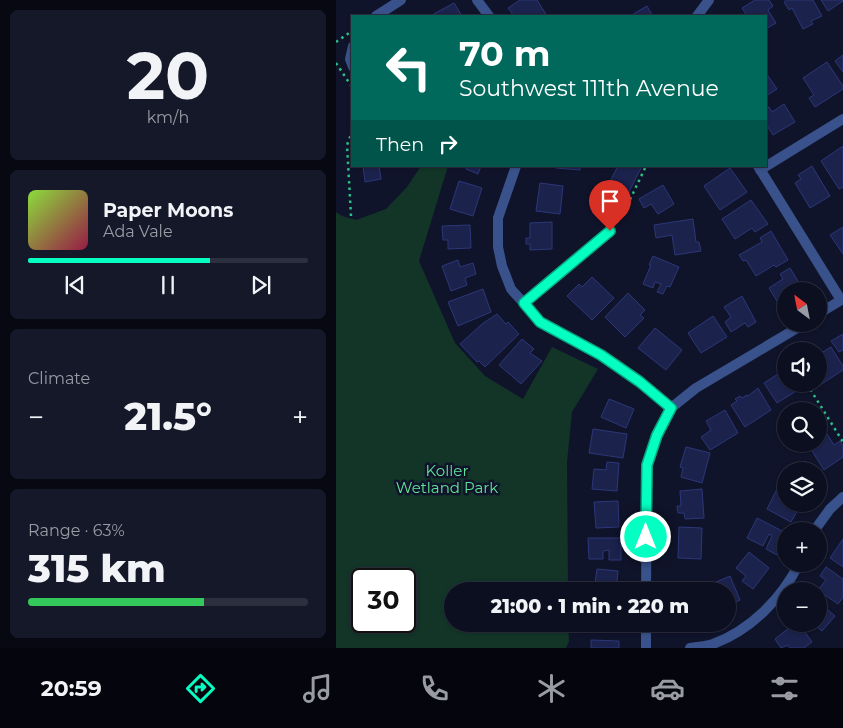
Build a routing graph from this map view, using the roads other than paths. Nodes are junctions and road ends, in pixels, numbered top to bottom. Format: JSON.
{"nodes":[{"id":1,"x":400,"y":0,"type":"edge"},
{"id":2,"x":478,"y":0,"type":"edge"},
{"id":3,"x":709,"y":0,"type":"edge"},
{"id":4,"x":378,"y":15,"type":"edge"},
{"id":5,"x":487,"y":15,"type":"edge"},
{"id":6,"x":698,"y":15,"type":"edge"},
{"id":7,"x":351,"y":50,"type":"edge"},
{"id":8,"x":351,"y":64,"type":"edge"},
{"id":9,"x":843,"y":119,"type":"edge"},
{"id":10,"x":767,"y":163,"type":"edge"},
{"id":11,"x":516,"y":167,"type":"edge"},
{"id":12,"x":759,"y":168,"type":"edge"},
{"id":13,"x":610,"y":231,"type":"road end"},
{"id":14,"x":842,"y":300,"type":"edge"},
{"id":15,"x":524,"y":303,"type":"junction"},
{"id":16,"x":827,"y":309,"type":"edge"},
{"id":17,"x":790,"y":332,"type":"edge"},
{"id":18,"x":671,"y":408,"type":"junction"},
{"id":19,"x":843,"y":497,"type":"edge"},
{"id":20,"x":821,"y":522,"type":"edge"},
{"id":21,"x":794,"y":572,"type":"edge"},
{"id":22,"x":646,"y":582,"type":"edge"},
{"id":23,"x":646,"y":632,"type":"edge"},
{"id":24,"x":646,"y":648,"type":"edge"},
{"id":25,"x":690,"y":648,"type":"edge"}],
"edges":[{"from":1,"to":4,"type":"street"},
{"from":2,"to":5,"type":"street"},
{"from":3,"to":6,"type":"street"},
{"from":7,"to":8,"type":"lane"},
{"from":9,"to":10,"type":"street"},
{"from":11,"to":15,"type":"street"},
{"from":12,"to":14,"type":"street"},
{"from":13,"to":15,"type":"street"},
{"from":14,"to":16,"type":"street"},
{"from":15,"to":18,"type":"street"},
{"from":17,"to":18,"type":"street"},
{"from":18,"to":22,"type":"street"},
{"from":19,"to":20,"type":"street"},
{"from":21,"to":25,"type":"street"},
{"from":23,"to":24,"type":"street"}]}
